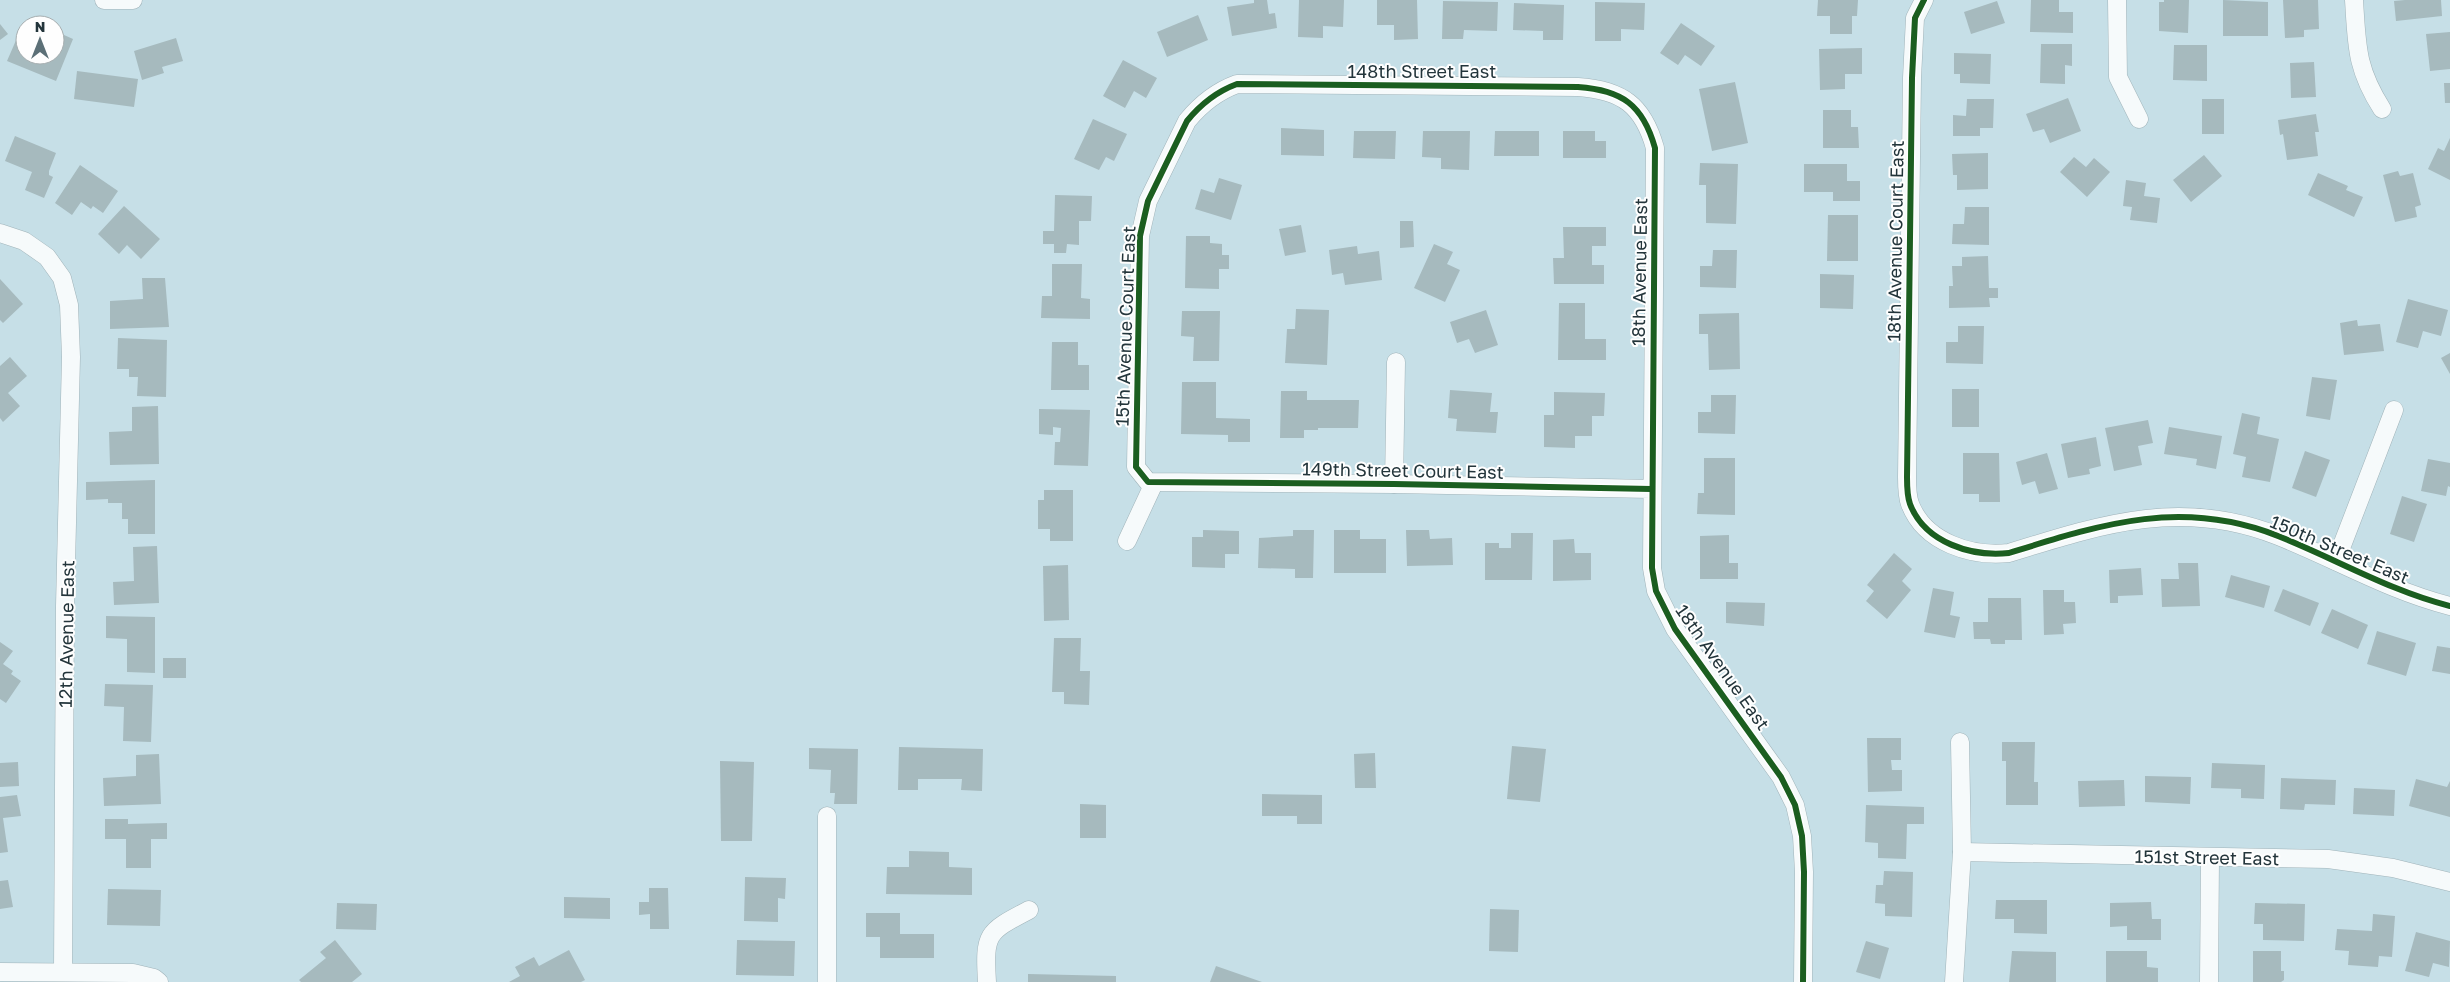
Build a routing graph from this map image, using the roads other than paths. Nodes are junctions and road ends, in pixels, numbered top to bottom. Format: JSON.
{"nodes":[{"id":1,"x":104,"y":0,"type":"edge"},
{"id":2,"x":133,"y":0,"type":"edge"},
{"id":3,"x":2117,"y":0,"type":"edge"},
{"id":4,"x":2354,"y":0,"type":"edge"},
{"id":5,"x":1922,"y":3,"type":"edge"},
{"id":6,"x":1218,"y":94,"type":"joint"},
{"id":7,"x":1626,"y":99,"type":"joint"},
{"id":8,"x":2382,"y":109,"type":"dead end"},
{"id":9,"x":2139,"y":119,"type":"dead end"},
{"id":10,"x":0,"y":233,"type":"edge"},
{"id":11,"x":1396,"y":362,"type":"dead end"},
{"id":12,"x":2394,"y":410,"type":"dead end"},
{"id":13,"x":1907,"y":477,"type":"joint"},
{"id":14,"x":1154,"y":483,"type":"junction"},
{"id":15,"x":1394,"y":484,"type":"junction"},
{"id":16,"x":1651,"y":489,"type":"junction"},
{"id":17,"x":1127,"y":541,"type":"dead end"},
{"id":18,"x":2336,"y":561,"type":"junction"},
{"id":19,"x":2450,"y":606,"type":"edge"},
{"id":20,"x":1960,"y":742,"type":"dead end"},
{"id":21,"x":827,"y":816,"type":"dead end"},
{"id":22,"x":1962,"y":852,"type":"junction"},
{"id":23,"x":2210,"y":858,"type":"junction"},
{"id":24,"x":2450,"y":882,"type":"edge"},
{"id":25,"x":1029,"y":910,"type":"dead end"},
{"id":26,"x":0,"y":972,"type":"edge"},
{"id":27,"x":63,"y":972,"type":"junction"},
{"id":28,"x":159,"y":982,"type":"edge"},
{"id":29,"x":826,"y":982,"type":"edge"},
{"id":30,"x":987,"y":982,"type":"edge"},
{"id":31,"x":1804,"y":982,"type":"edge"},
{"id":32,"x":1954,"y":982,"type":"edge"},
{"id":33,"x":2209,"y":982,"type":"edge"}],
"edges":[{"from":1,"to":2,"type":"street"},
{"from":3,"to":9,"type":"street"},
{"from":4,"to":8,"type":"street"},
{"from":5,"to":13,"type":"street","name":"18th Avenue Court East"},
{"from":6,"to":7,"type":"street","name":"148th Street East"},
{"from":6,"to":14,"type":"street","name":"15th Avenue Court East"},
{"from":7,"to":16,"type":"street","name":"18th Avenue East"},
{"from":10,"to":27,"type":"street","name":"12th Avenue East"},
{"from":11,"to":15,"type":"street"},
{"from":12,"to":18,"type":"street"},
{"from":13,"to":18,"type":"street","name":"150th Street East"},
{"from":14,"to":15,"type":"street","name":"149th Street Court East"},
{"from":14,"to":17,"type":"street"},
{"from":15,"to":16,"type":"street","name":"149th Street Court East"},
{"from":16,"to":31,"type":"street","name":"18th Avenue East"},
{"from":18,"to":19,"type":"street","name":"150th Street East"},
{"from":20,"to":22,"type":"street"},
{"from":21,"to":29,"type":"street"},
{"from":22,"to":23,"type":"street","name":"151st Street East"},
{"from":22,"to":32,"type":"street"},
{"from":23,"to":24,"type":"street","name":"151st Street East"},
{"from":23,"to":33,"type":"street"},
{"from":25,"to":30,"type":"street"},
{"from":26,"to":27,"type":"street"},
{"from":27,"to":28,"type":"street"}]}
